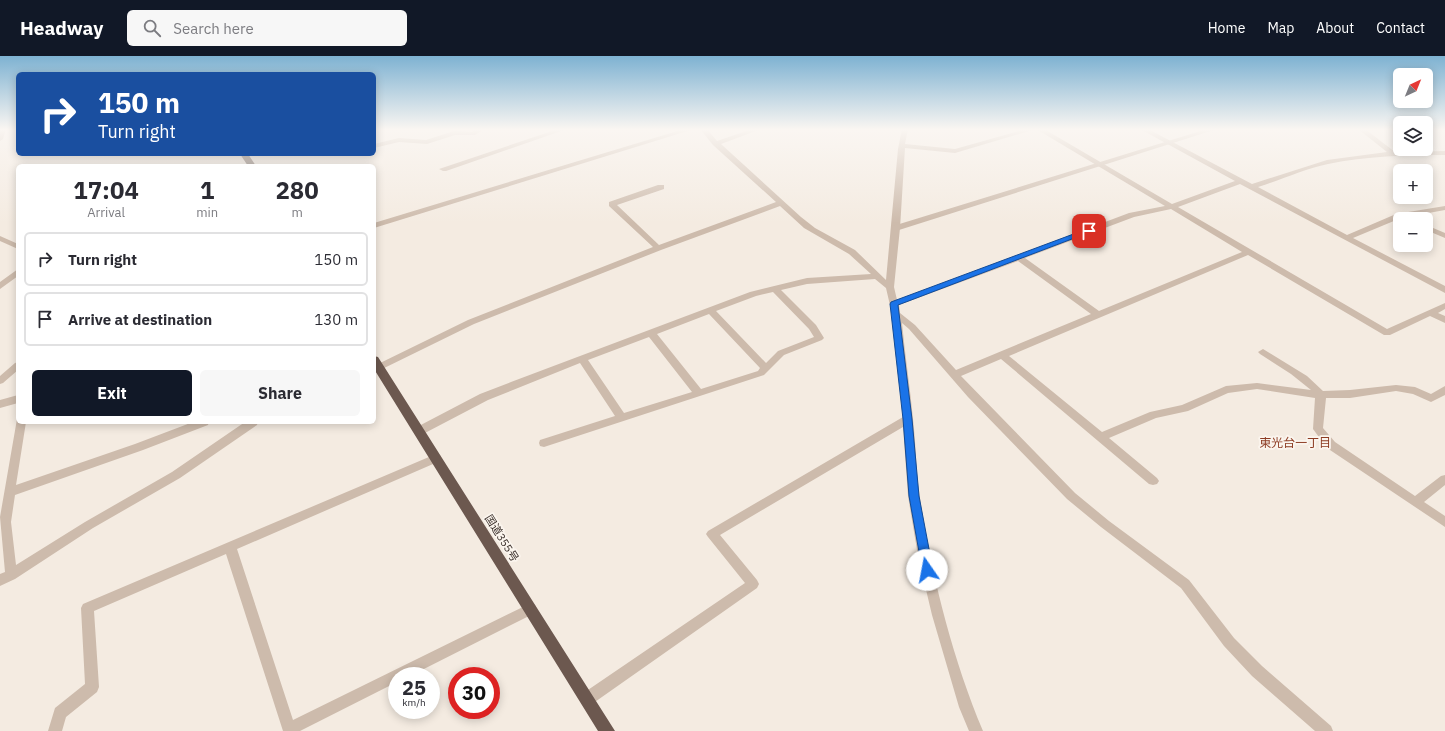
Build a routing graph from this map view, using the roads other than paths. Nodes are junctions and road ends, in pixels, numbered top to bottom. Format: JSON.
{"nodes":[{"id":1,"x":469,"y":160,"type":"edge"},
{"id":2,"x":588,"y":160,"type":"edge"},
{"id":3,"x":733,"y":160,"type":"edge"},
{"id":4,"x":901,"y":160,"type":"edge"},
{"id":5,"x":1094,"y":160,"type":"edge"},
{"id":6,"x":1111,"y":160,"type":"edge"},
{"id":7,"x":1203,"y":160,"type":"edge"},
{"id":8,"x":1334,"y":160,"type":"edge"},
{"id":9,"x":1100,"y":164,"type":"junction"},
{"id":10,"x":443,"y":169,"type":"dead end"},
{"id":11,"x":1241,"y":181,"type":"junction"},
{"id":12,"x":661,"y":187,"type":"dead end"},
{"id":13,"x":1252,"y":187,"type":"junction"},
{"id":14,"x":781,"y":203,"type":"junction"},
{"id":15,"x":1171,"y":207,"type":"junction"},
{"id":16,"x":1445,"y":208,"type":"edge"},
{"id":17,"x":1428,"y":212,"type":"edge"},
{"id":18,"x":1393,"y":222,"type":"edge"},
{"id":19,"x":376,"y":225,"type":"edge"},
{"id":20,"x":896,"y":228,"type":"junction"},
{"id":21,"x":1433,"y":230,"type":"edge"},
{"id":22,"x":1445,"y":236,"type":"edge"},
{"id":23,"x":0,"y":238,"type":"edge"},
{"id":24,"x":1346,"y":238,"type":"junction"},
{"id":25,"x":16,"y":246,"type":"edge"},
{"id":26,"x":658,"y":248,"type":"junction"},
{"id":27,"x":1249,"y":252,"type":"junction"},
{"id":28,"x":1018,"y":257,"type":"junction"},
{"id":29,"x":16,"y":274,"type":"edge"},
{"id":30,"x":876,"y":276,"type":"junction"},
{"id":31,"x":0,"y":286,"type":"edge"},
{"id":32,"x":890,"y":287,"type":"junction"},
{"id":33,"x":775,"y":289,"type":"junction"},
{"id":34,"x":1445,"y":290,"type":"edge"},
{"id":35,"x":1445,"y":306,"type":"edge"},
{"id":36,"x":895,"y":309,"type":"junction"},
{"id":37,"x":711,"y":310,"type":"junction"},
{"id":38,"x":1431,"y":312,"type":"junction"},
{"id":39,"x":1098,"y":315,"type":"junction"},
{"id":40,"x":1445,"y":320,"type":"edge"},
{"id":41,"x":651,"y":333,"type":"junction"},
{"id":42,"x":1263,"y":352,"type":"dead end"},
{"id":43,"x":1002,"y":355,"type":"junction"},
{"id":44,"x":582,"y":359,"type":"junction"},
{"id":45,"x":376,"y":366,"type":"edge"},
{"id":46,"x":16,"y":367,"type":"edge"},
{"id":47,"x":376,"y":367,"type":"edge"},
{"id":48,"x":766,"y":368,"type":"junction"},
{"id":49,"x":956,"y":374,"type":"junction"},
{"id":50,"x":0,"y":380,"type":"edge"},
{"id":51,"x":1445,"y":390,"type":"edge"},
{"id":52,"x":699,"y":393,"type":"junction"},
{"id":53,"x":1320,"y":395,"type":"junction"},
{"id":54,"x":16,"y":400,"type":"edge"},
{"id":55,"x":0,"y":404,"type":"edge"},
{"id":56,"x":622,"y":418,"type":"junction"},
{"id":57,"x":908,"y":419,"type":"junction"},
{"id":58,"x":21,"y":424,"type":"edge"},
{"id":59,"x":199,"y":424,"type":"edge"},
{"id":60,"x":250,"y":424,"type":"edge"},
{"id":61,"x":419,"y":431,"type":"junction"},
{"id":62,"x":1101,"y":437,"type":"junction"},
{"id":63,"x":544,"y":443,"type":"dead end"},
{"id":64,"x":436,"y":458,"type":"junction"},
{"id":65,"x":1445,"y":479,"type":"edge"},
{"id":66,"x":1153,"y":481,"type":"dead end"},
{"id":67,"x":10,"y":492,"type":"junction"},
{"id":68,"x":1415,"y":502,"type":"junction"},
{"id":69,"x":1445,"y":522,"type":"edge"},
{"id":70,"x":3,"y":523,"type":"edge"},
{"id":71,"x":230,"y":547,"type":"junction"},
{"id":72,"x":11,"y":575,"type":"junction"},
{"id":73,"x":0,"y":581,"type":"edge"},
{"id":74,"x":532,"y":609,"type":"junction"},
{"id":75,"x":587,"y":699,"type":"junction"},
{"id":76,"x":55,"y":731,"type":"edge"},
{"id":77,"x":607,"y":731,"type":"edge"},
{"id":78,"x":976,"y":731,"type":"edge"},
{"id":79,"x":1326,"y":731,"type":"edge"}],
"edges":[{"from":1,"to":10,"type":"street"},
{"from":2,"to":19,"type":"street"},
{"from":3,"to":14,"type":"street"},
{"from":4,"to":20,"type":"street"},
{"from":5,"to":9,"type":"street"},
{"from":6,"to":9,"type":"street"},
{"from":7,"to":11,"type":"street"},
{"from":8,"to":13,"type":"street"},
{"from":9,"to":15,"type":"street"},
{"from":9,"to":20,"type":"street"},
{"from":11,"to":13,"type":"street"},
{"from":11,"to":15,"type":"street"},
{"from":12,"to":26,"type":"street"},
{"from":13,"to":24,"type":"street"},
{"from":14,"to":26,"type":"street"},
{"from":14,"to":30,"type":"street"},
{"from":15,"to":27,"type":"street"},
{"from":15,"to":28,"type":"street"},
{"from":16,"to":17,"type":"street"},
{"from":18,"to":24,"type":"street"},
{"from":20,"to":32,"type":"street"},
{"from":21,"to":22,"type":"street"},
{"from":23,"to":25,"type":"street"},
{"from":24,"to":34,"type":"street"},
{"from":26,"to":45,"type":"street"},
{"from":27,"to":38,"type":"street"},
{"from":27,"to":39,"type":"street"},
{"from":28,"to":36,"type":"street"},
{"from":28,"to":39,"type":"street"},
{"from":29,"to":31,"type":"street"},
{"from":30,"to":32,"type":"street"},
{"from":30,"to":33,"type":"street"},
{"from":32,"to":36,"type":"street"},
{"from":33,"to":37,"type":"street"},
{"from":33,"to":48,"type":"street"},
{"from":35,"to":38,"type":"street"},
{"from":36,"to":49,"type":"street"},
{"from":36,"to":57,"type":"street"},
{"from":37,"to":41,"type":"street"},
{"from":37,"to":48,"type":"street"},
{"from":38,"to":40,"type":"street"},
{"from":39,"to":43,"type":"street"},
{"from":41,"to":44,"type":"street"},
{"from":41,"to":52,"type":"street"},
{"from":42,"to":53,"type":"street"},
{"from":43,"to":49,"type":"street"},
{"from":43,"to":62,"type":"street"},
{"from":44,"to":56,"type":"street"},
{"from":44,"to":61,"type":"street"},
{"from":46,"to":50,"type":"street"},
{"from":47,"to":61,"type":"highway","name":"国道355号"},
{"from":48,"to":52,"type":"street"},
{"from":49,"to":79,"type":"street"},
{"from":51,"to":53,"type":"street"},
{"from":52,"to":56,"type":"street"},
{"from":53,"to":62,"type":"street"},
{"from":53,"to":68,"type":"street"},
{"from":54,"to":55,"type":"street"},
{"from":56,"to":63,"type":"street"},
{"from":57,"to":75,"type":"street"},
{"from":57,"to":78,"type":"street"},
{"from":58,"to":67,"type":"street"},
{"from":59,"to":67,"type":"street"},
{"from":60,"to":72,"type":"street"},
{"from":61,"to":64,"type":"highway","name":"国道355号"},
{"from":62,"to":66,"type":"street"},
{"from":64,"to":71,"type":"street"},
{"from":64,"to":74,"type":"highway","name":"国道355号"},
{"from":65,"to":68,"type":"street"},
{"from":67,"to":70,"type":"street"},
{"from":68,"to":69,"type":"street"},
{"from":70,"to":72,"type":"street"},
{"from":71,"to":74,"type":"street"},
{"from":71,"to":76,"type":"street"},
{"from":72,"to":73,"type":"street"},
{"from":74,"to":75,"type":"highway","name":"国道355号"},
{"from":75,"to":77,"type":"highway","name":"国道355号"}]}
